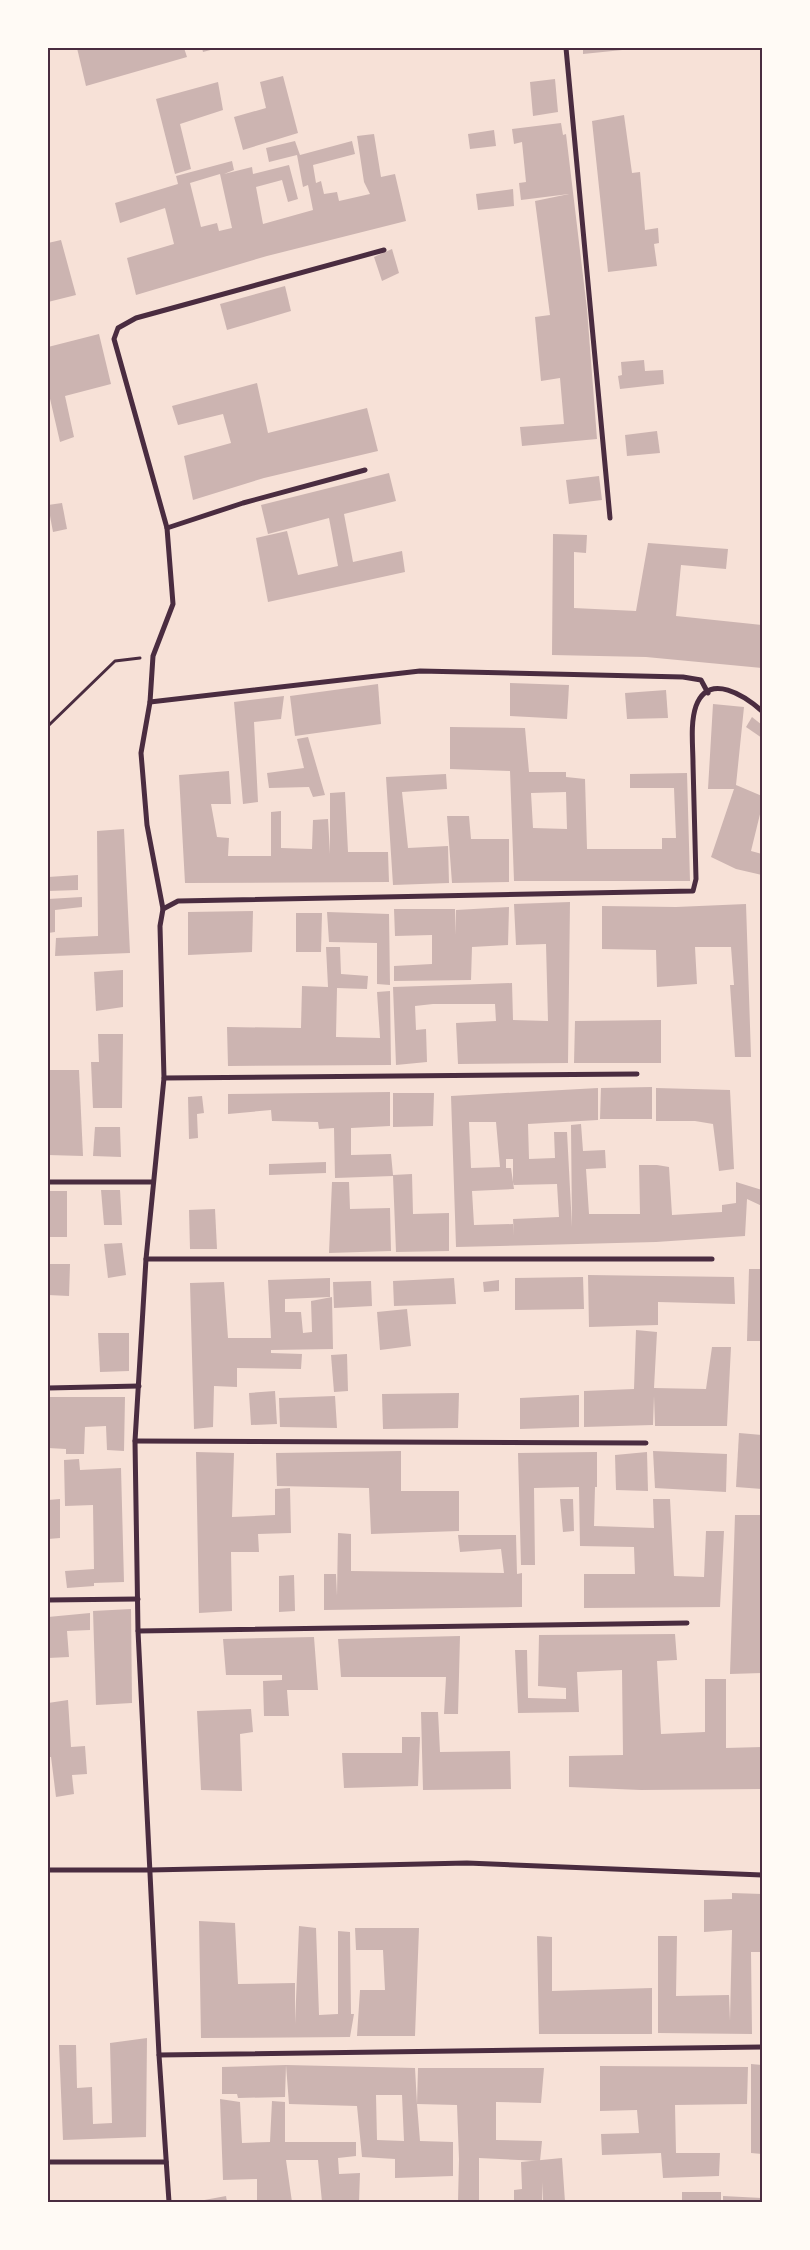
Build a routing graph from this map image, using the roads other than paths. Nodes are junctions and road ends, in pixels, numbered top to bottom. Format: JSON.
{"nodes":[{"id":1,"x":566,"y":48,"type":"edge"},
{"id":2,"x":384,"y":250,"type":"dead end"},
{"id":3,"x":365,"y":470,"type":"dead end"},
{"id":4,"x":610,"y":518,"type":"dead end"},
{"id":5,"x":167,"y":528,"type":"junction"},
{"id":6,"x":708,"y":693,"type":"junction"},
{"id":7,"x":150,"y":702,"type":"junction"},
{"id":8,"x":762,"y":711,"type":"edge"},
{"id":9,"x":163,"y":910,"type":"junction"},
{"id":10,"x":637,"y":1074,"type":"dead end"},
{"id":11,"x":164,"y":1078,"type":"junction"},
{"id":12,"x":48,"y":1182,"type":"edge"},
{"id":13,"x":154,"y":1182,"type":"junction"},
{"id":14,"x":146,"y":1259,"type":"junction"},
{"id":15,"x":712,"y":1259,"type":"dead end"},
{"id":16,"x":139,"y":1386,"type":"junction"},
{"id":17,"x":48,"y":1388,"type":"edge"},
{"id":18,"x":136,"y":1442,"type":"junction"},
{"id":19,"x":646,"y":1443,"type":"dead end"},
{"id":20,"x":138,"y":1599,"type":"junction"},
{"id":21,"x":48,"y":1600,"type":"edge"},
{"id":22,"x":687,"y":1623,"type":"dead end"},
{"id":23,"x":138,"y":1631,"type":"junction"},
{"id":24,"x":48,"y":1870,"type":"edge"},
{"id":25,"x":150,"y":1870,"type":"junction"},
{"id":26,"x":762,"y":1876,"type":"edge"},
{"id":27,"x":762,"y":2047,"type":"edge"},
{"id":28,"x":159,"y":2055,"type":"junction"},
{"id":29,"x":48,"y":2162,"type":"edge"},
{"id":30,"x":166,"y":2162,"type":"junction"},
{"id":31,"x":169,"y":2202,"type":"edge"}],
"edges":[{"from":1,"to":4,"type":"street"},
{"from":2,"to":5,"type":"street"},
{"from":3,"to":5,"type":"street"},
{"from":5,"to":7,"type":"street"},
{"from":6,"to":7,"type":"street"},
{"from":6,"to":8,"type":"street"},
{"from":6,"to":9,"type":"street"},
{"from":7,"to":9,"type":"street"},
{"from":9,"to":11,"type":"street"},
{"from":10,"to":11,"type":"street"},
{"from":11,"to":13,"type":"street"},
{"from":12,"to":13,"type":"street"},
{"from":13,"to":14,"type":"street"},
{"from":14,"to":15,"type":"street"},
{"from":14,"to":16,"type":"street"},
{"from":16,"to":17,"type":"street"},
{"from":16,"to":18,"type":"street"},
{"from":18,"to":19,"type":"street"},
{"from":18,"to":20,"type":"street"},
{"from":20,"to":21,"type":"street"},
{"from":20,"to":23,"type":"street"},
{"from":22,"to":23,"type":"street"},
{"from":23,"to":25,"type":"street"},
{"from":24,"to":25,"type":"street"},
{"from":25,"to":26,"type":"street"},
{"from":25,"to":28,"type":"street"},
{"from":27,"to":28,"type":"street"},
{"from":28,"to":30,"type":"street"},
{"from":29,"to":30,"type":"street"},
{"from":30,"to":31,"type":"street"}]}
